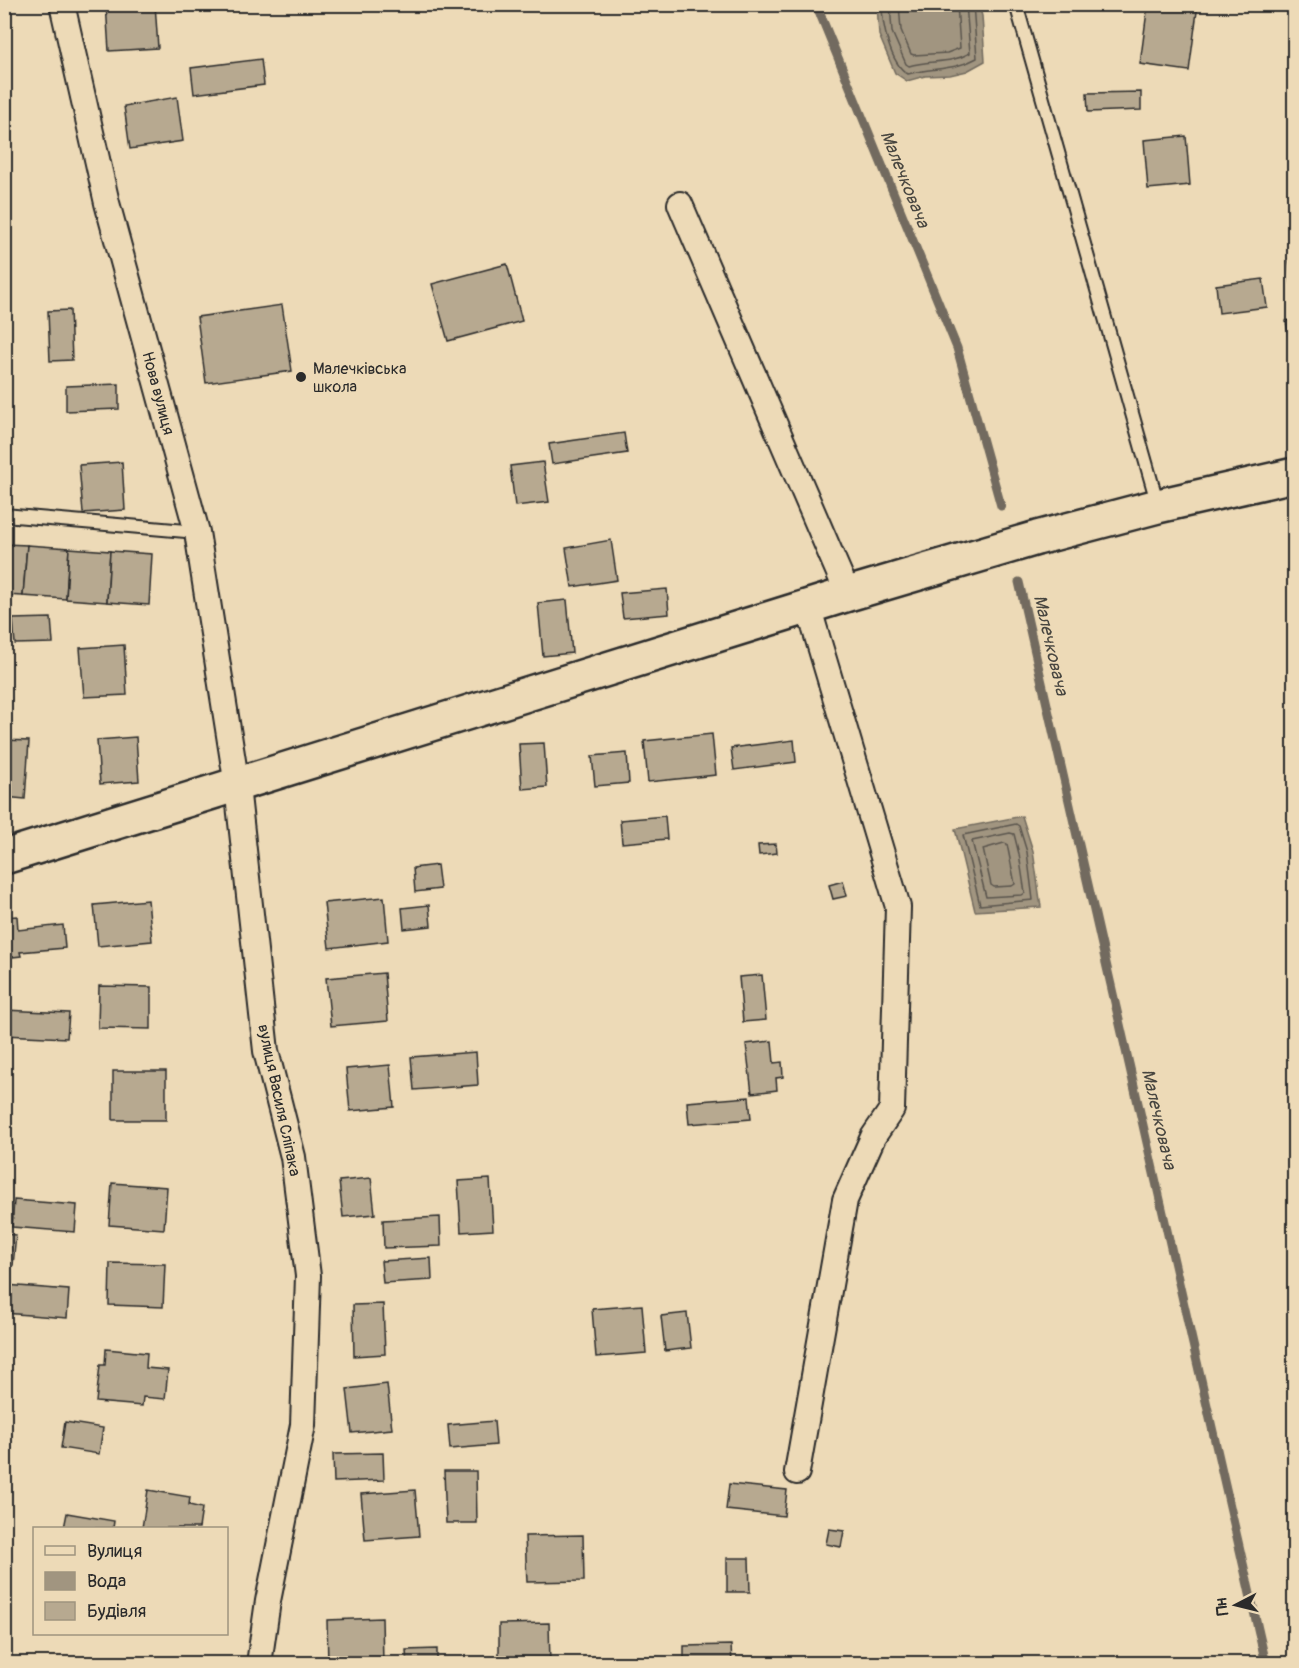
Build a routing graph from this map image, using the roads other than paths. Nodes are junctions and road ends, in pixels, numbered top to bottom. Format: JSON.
{"nodes":[{"id":1,"x":62,"y":4,"type":"edge"},
{"id":2,"x":1016,"y":4,"type":"edge"},
{"id":3,"x":680,"y":204,"type":"dead end"},
{"id":4,"x":1294,"y":475,"type":"edge"},
{"id":5,"x":1158,"y":506,"type":"junction"},
{"id":6,"x":4,"y":515,"type":"edge"},
{"id":7,"x":197,"y":532,"type":"junction"},
{"id":8,"x":848,"y":594,"type":"junction"},
{"id":9,"x":808,"y":606,"type":"junction"},
{"id":10,"x":237,"y":786,"type":"junction"},
{"id":11,"x":4,"y":857,"type":"edge"},
{"id":12,"x":797,"y":1472,"type":"dead end"},
{"id":13,"x":259,"y":1664,"type":"edge"}],
"edges":[{"from":1,"to":7,"type":"street","name":"Нова вулиця"},
{"from":2,"to":5,"type":"lane"},
{"from":3,"to":8,"type":"street"},
{"from":4,"to":5,"type":"street"},
{"from":5,"to":8,"type":"street"},
{"from":6,"to":7,"type":"lane"},
{"from":7,"to":10,"type":"street","name":"Нова вулиця"},
{"from":8,"to":9,"type":"street"},
{"from":9,"to":10,"type":"street"},
{"from":9,"to":12,"type":"street"},
{"from":10,"to":11,"type":"street"},
{"from":10,"to":13,"type":"street","name":"вулиця Василя Сліпака"}]}
